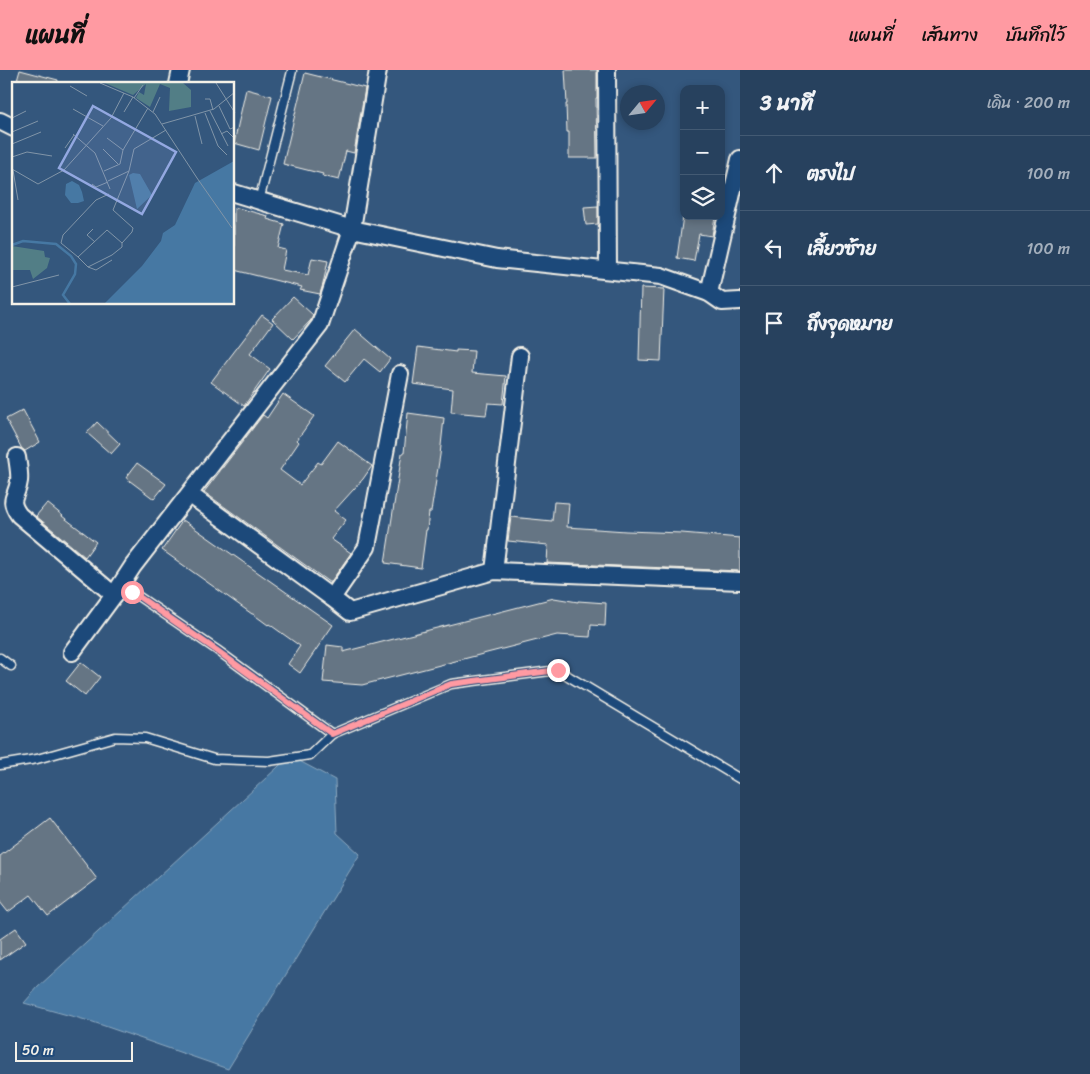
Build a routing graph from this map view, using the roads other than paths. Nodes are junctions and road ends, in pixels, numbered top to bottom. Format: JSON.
{"nodes":[{"id":1,"x":378,"y":70,"type":"edge"},
{"id":2,"x":607,"y":70,"type":"edge"},
{"id":3,"x":292,"y":71,"type":"dead end"},
{"id":4,"x":0,"y":121,"type":"edge"},
{"id":5,"x":12,"y":127,"type":"edge"},
{"id":6,"x":740,"y":159,"type":"edge"},
{"id":7,"x":235,"y":193,"type":"edge"},
{"id":8,"x":259,"y":201,"type":"junction"},
{"id":9,"x":352,"y":229,"type":"junction"},
{"id":10,"x":608,"y":270,"type":"junction"},
{"id":11,"x":709,"y":293,"type":"junction"},
{"id":12,"x":740,"y":301,"type":"edge"},
{"id":13,"x":520,"y":356,"type":"dead end"},
{"id":14,"x":400,"y":374,"type":"dead end"},
{"id":15,"x":17,"y":457,"type":"dead end"},
{"id":16,"x":196,"y":499,"type":"dead end"},
{"id":17,"x":494,"y":571,"type":"junction"},
{"id":18,"x":740,"y":580,"type":"edge"},
{"id":19,"x":132,"y":592,"type":"dead end"},
{"id":20,"x":114,"y":595,"type":"junction"},
{"id":21,"x":332,"y":598,"type":"junction"},
{"id":22,"x":72,"y":652,"type":"dead end"},
{"id":23,"x":0,"y":658,"type":"edge"},
{"id":24,"x":11,"y":666,"type":"dead end"},
{"id":25,"x":332,"y":734,"type":"junction"},
{"id":26,"x":0,"y":765,"type":"edge"},
{"id":27,"x":740,"y":779,"type":"edge"}],
"edges":[{"from":1,"to":9,"type":"street"},
{"from":2,"to":10,"type":"street"},
{"from":3,"to":8,"type":"lane"},
{"from":4,"to":5,"type":"street"},
{"from":6,"to":11,"type":"street"},
{"from":7,"to":8,"type":"street"},
{"from":8,"to":9,"type":"street"},
{"from":9,"to":10,"type":"street"},
{"from":9,"to":20,"type":"street"},
{"from":10,"to":11,"type":"street"},
{"from":11,"to":12,"type":"street"},
{"from":13,"to":17,"type":"street"},
{"from":14,"to":21,"type":"street"},
{"from":15,"to":20,"type":"street"},
{"from":16,"to":21,"type":"street"},
{"from":17,"to":18,"type":"street"},
{"from":17,"to":21,"type":"street"},
{"from":19,"to":25,"type":"lane"},
{"from":20,"to":22,"type":"street"},
{"from":23,"to":24,"type":"lane"},
{"from":25,"to":26,"type":"lane"},
{"from":25,"to":27,"type":"lane"}]}
